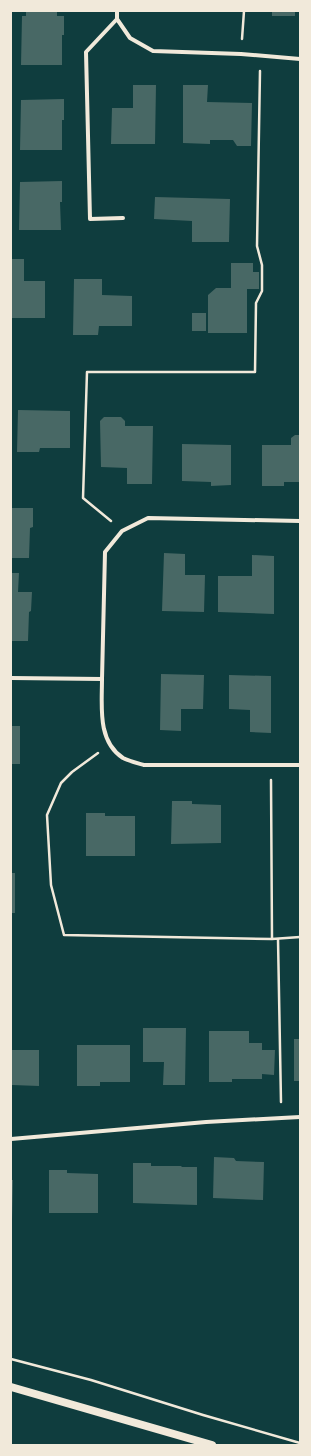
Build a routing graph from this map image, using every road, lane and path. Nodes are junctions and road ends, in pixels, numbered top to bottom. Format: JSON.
{"nodes":[{"id":1,"x":117,"y":11,"type":"edge"},
{"id":2,"x":244,"y":11,"type":"edge"},
{"id":3,"x":117,"y":19,"type":"junction"},
{"id":4,"x":241,"y":54,"type":"junction"},
{"id":5,"x":260,"y":56,"type":"junction"},
{"id":6,"x":300,"y":58,"type":"edge"},
{"id":7,"x":122,"y":218,"type":"dead end"},
{"id":8,"x":300,"y":521,"type":"edge"},
{"id":9,"x":122,"y":531,"type":"junction"},
{"id":10,"x":11,"y":678,"type":"edge"},
{"id":11,"x":102,"y":679,"type":"junction"},
{"id":12,"x":110,"y":745,"type":"junction"},
{"id":13,"x":270,"y":765,"type":"junction"},
{"id":14,"x":300,"y":765,"type":"edge"},
{"id":15,"x":300,"y":937,"type":"edge"},
{"id":16,"x":272,"y":939,"type":"junction"},
{"id":17,"x":278,"y":939,"type":"junction"},
{"id":18,"x":300,"y":1117,"type":"edge"},
{"id":19,"x":282,"y":1118,"type":"junction"},
{"id":20,"x":11,"y":1139,"type":"edge"},
{"id":21,"x":11,"y":1360,"type":"edge"},
{"id":22,"x":11,"y":1386,"type":"edge"},
{"id":23,"x":300,"y":1443,"type":"edge"},
{"id":24,"x":212,"y":1445,"type":"edge"}],
"edges":[{"from":1,"to":3,"type":"street"},
{"from":2,"to":4,"type":"path"},
{"from":3,"to":4,"type":"street"},
{"from":3,"to":7,"type":"street"},
{"from":4,"to":5,"type":"street"},
{"from":5,"to":6,"type":"street"},
{"from":5,"to":9,"type":"path"},
{"from":8,"to":9,"type":"street"},
{"from":9,"to":11,"type":"street"},
{"from":10,"to":11,"type":"street"},
{"from":11,"to":12,"type":"street"},
{"from":12,"to":13,"type":"street"},
{"from":12,"to":16,"type":"path"},
{"from":13,"to":14,"type":"street"},
{"from":13,"to":16,"type":"path"},
{"from":15,"to":17,"type":"path"},
{"from":16,"to":17,"type":"path"},
{"from":17,"to":19,"type":"path"},
{"from":18,"to":19,"type":"street"},
{"from":19,"to":20,"type":"street"},
{"from":21,"to":23,"type":"path"},
{"from":22,"to":24,"type":"main road"}]}
